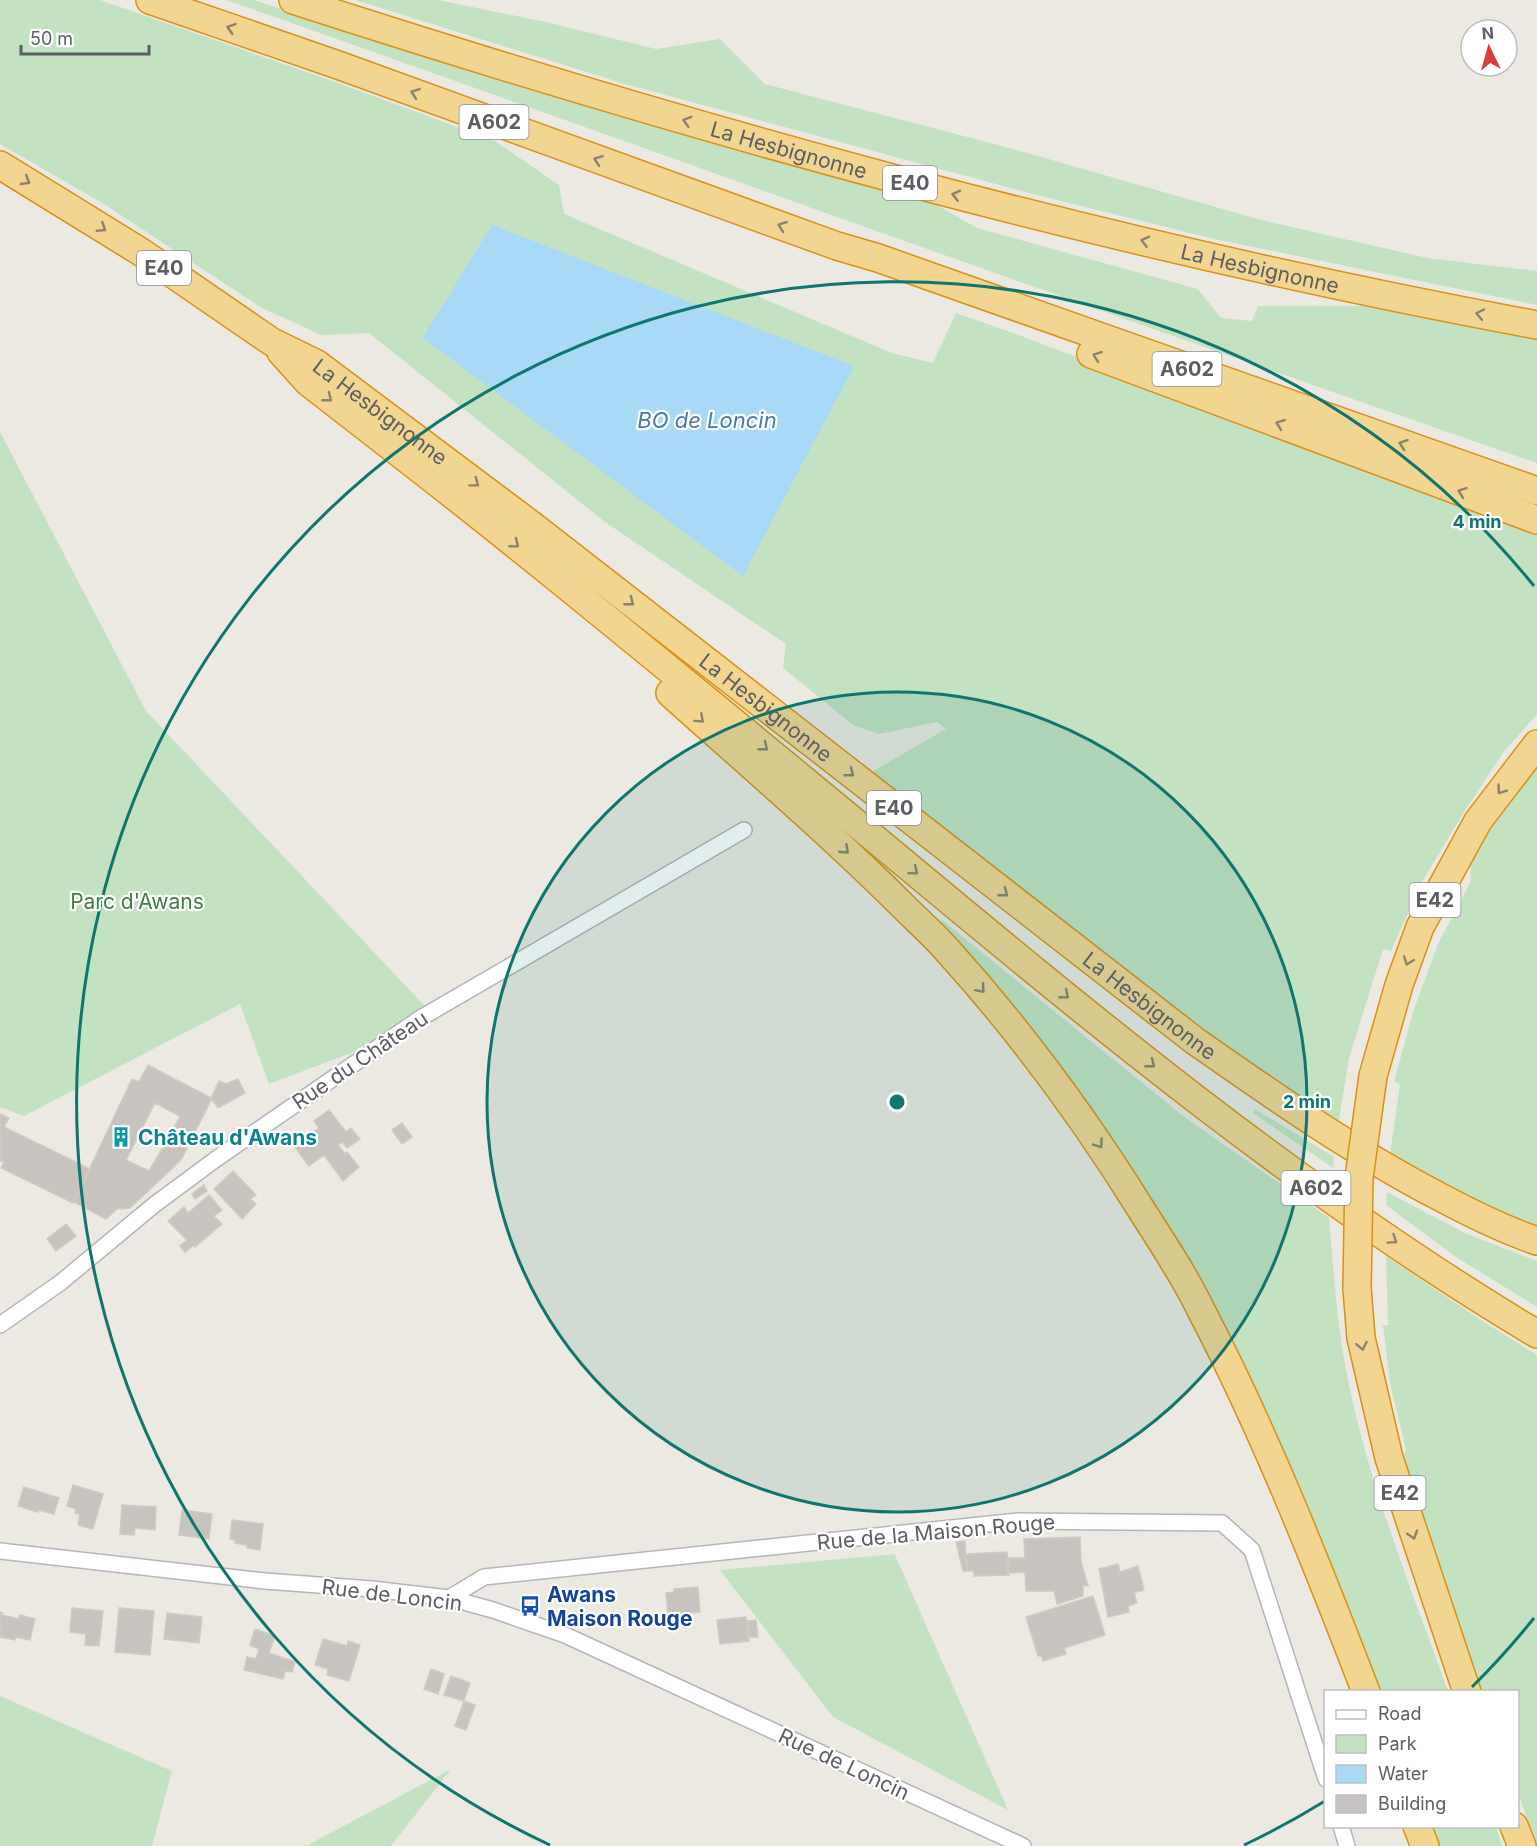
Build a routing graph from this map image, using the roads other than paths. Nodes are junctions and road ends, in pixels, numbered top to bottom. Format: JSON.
{"nodes":[{"id":1,"x":150,"y":0,"type":"edge"},
{"id":2,"x":293,"y":0,"type":"edge"},
{"id":3,"x":0,"y":165,"type":"edge"},
{"id":4,"x":837,"y":246,"type":"junction"},
{"id":5,"x":1537,"y":325,"type":"edge"},
{"id":6,"x":272,"y":342,"type":"junction"},
{"id":7,"x":1537,"y":492,"type":"edge"},
{"id":8,"x":1537,"y":520,"type":"edge"},
{"id":9,"x":654,"y":657,"type":"junction"},
{"id":10,"x":1537,"y":744,"type":"edge"},
{"id":11,"x":744,"y":830,"type":"dead end"},
{"id":12,"x":1537,"y":1241,"type":"edge"},
{"id":13,"x":0,"y":1325,"type":"edge"},
{"id":14,"x":1537,"y":1334,"type":"edge"},
{"id":15,"x":0,"y":1551,"type":"edge"},
{"id":16,"x":449,"y":1598,"type":"junction"},
{"id":17,"x":1365,"y":1690,"type":"edge"},
{"id":18,"x":1466,"y":1690,"type":"edge"},
{"id":19,"x":1324,"y":1773,"type":"edge"},
{"id":20,"x":1341,"y":1828,"type":"edge"},
{"id":21,"x":1417,"y":1828,"type":"edge"},
{"id":22,"x":1514,"y":1828,"type":"edge"},
{"id":23,"x":1023,"y":1846,"type":"edge"},
{"id":24,"x":1347,"y":1846,"type":"edge"},
{"id":25,"x":1425,"y":1846,"type":"edge"},
{"id":26,"x":1522,"y":1846,"type":"edge"}],
"edges":[{"from":4,"to":1,"type":"highway","number":"A602","one_way":true},
{"from":5,"to":2,"type":"highway","name":"La Hesbignonne","number":"E40","one_way":true},
{"from":3,"to":6,"type":"highway","name":"La Hesbignonne","number":"E40","one_way":true},
{"from":7,"to":4,"type":"highway","number":"A602","one_way":true},
{"from":8,"to":4,"type":"highway","one_way":true},
{"from":6,"to":9,"type":"highway","one_way":true},
{"from":6,"to":12,"type":"highway","name":"La Hesbignonne","number":"E40","one_way":true},
{"from":9,"to":14,"type":"highway","number":"A602","one_way":true},
{"from":9,"to":17,"type":"highway","one_way":true},
{"from":10,"to":18,"type":"highway","number":"E42","one_way":true,"bridge":true},
{"from":11,"to":13,"type":"street","name":"Rue du Château"},
{"from":15,"to":16,"type":"street","name":"Rue de Loncin"},
{"from":16,"to":19,"type":"street","name":"Rue de la Maison Rouge"},
{"from":16,"to":23,"type":"street","name":"Rue de Loncin"},
{"from":20,"to":24,"type":"street"},
{"from":21,"to":25,"type":"highway"},
{"from":22,"to":26,"type":"highway"}]}
